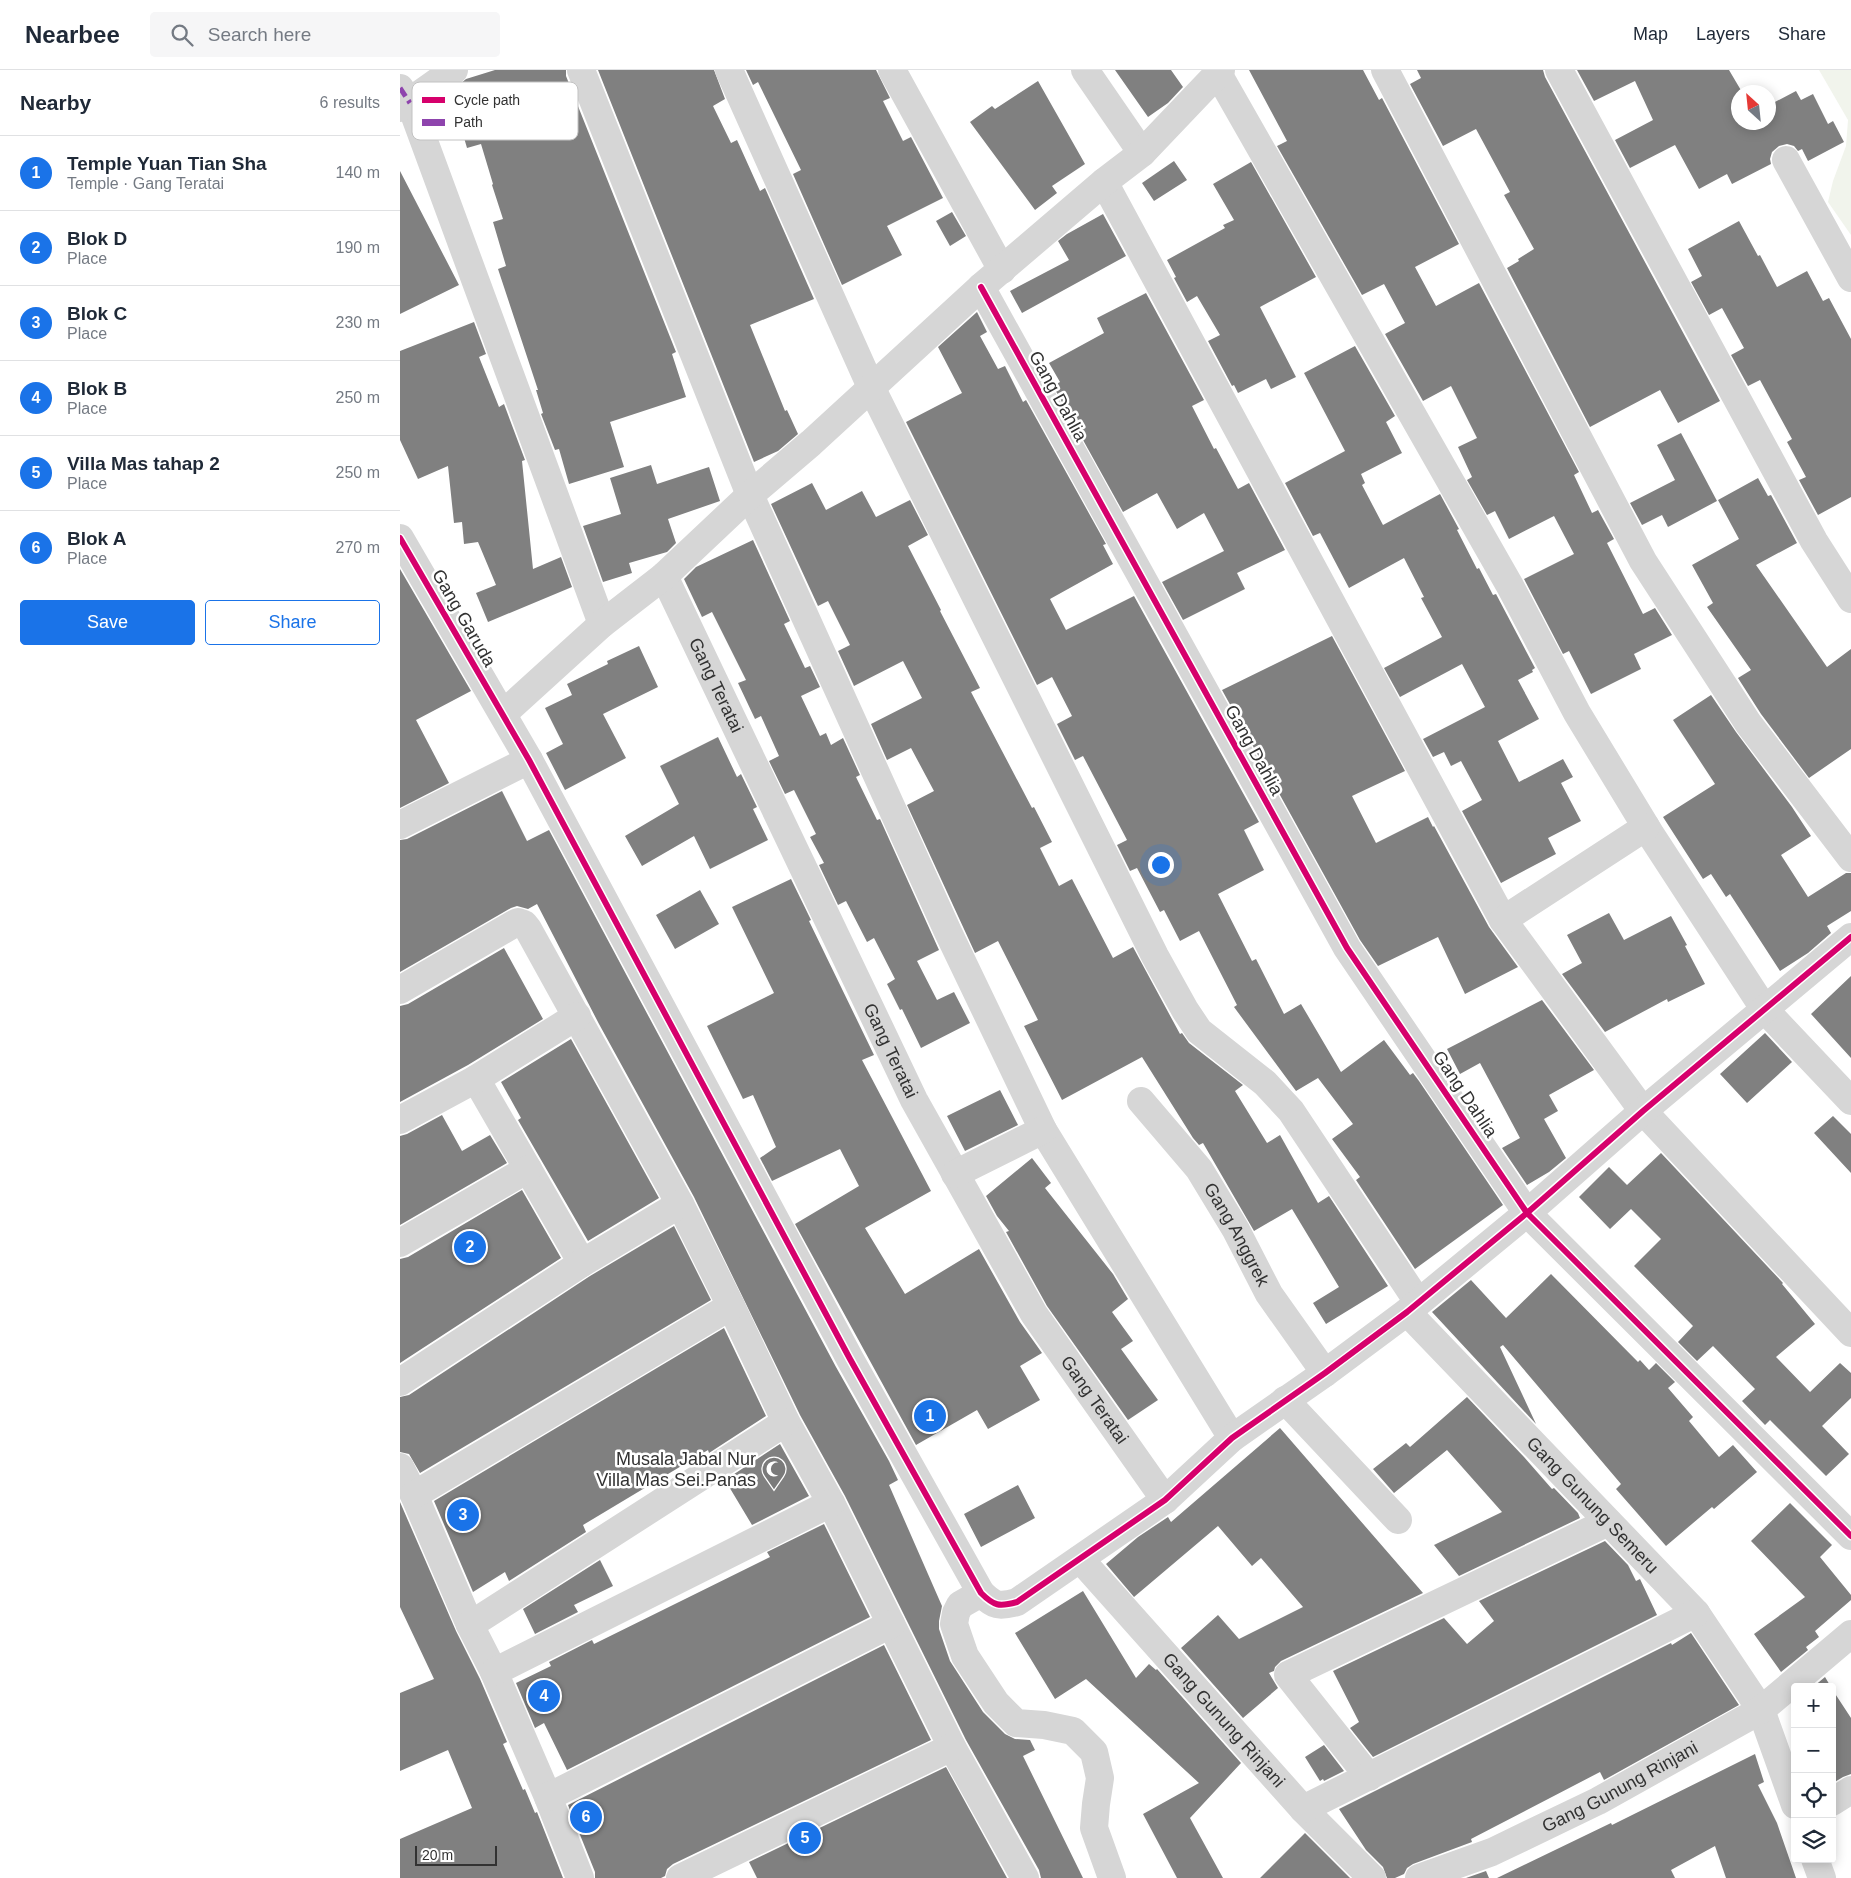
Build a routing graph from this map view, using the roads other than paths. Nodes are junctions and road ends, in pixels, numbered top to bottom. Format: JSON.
{"nodes":[{"id":1,"x":454,"y":70,"type":"edge"},
{"id":2,"x":581,"y":70,"type":"edge"},
{"id":3,"x":729,"y":70,"type":"edge"},
{"id":4,"x":892,"y":70,"type":"edge"},
{"id":5,"x":1085,"y":70,"type":"edge"},
{"id":6,"x":1385,"y":70,"type":"edge"},
{"id":7,"x":1559,"y":70,"type":"edge"},
{"id":8,"x":1218,"y":71,"type":"edge"},
{"id":9,"x":434,"y":82,"type":"edge"},
{"id":10,"x":403,"y":100,"type":"edge"},
{"id":11,"x":412,"y":124,"type":"edge"},
{"id":12,"x":418,"y":140,"type":"edge"},
{"id":13,"x":1142,"y":153,"type":"junction"},
{"id":14,"x":1786,"y":160,"type":"dead end"},
{"id":15,"x":1104,"y":182,"type":"junction"},
{"id":16,"x":1002,"y":270,"type":"junction"},
{"id":17,"x":1851,"y":278,"type":"edge"},
{"id":18,"x":981,"y":287,"type":"junction"},
{"id":19,"x":871,"y":387,"type":"junction"},
{"id":20,"x":750,"y":495,"type":"junction"},
{"id":21,"x":400,"y":538,"type":"edge"},
{"id":22,"x":664,"y":576,"type":"junction"},
{"id":23,"x":1851,"y":599,"type":"edge"},
{"id":24,"x":602,"y":624,"type":"junction"},
{"id":25,"x":503,"y":714,"type":"junction"},
{"id":26,"x":529,"y":760,"type":"junction"},
{"id":27,"x":400,"y":825,"type":"edge"},
{"id":28,"x":1646,"y":827,"type":"junction"},
{"id":29,"x":1851,"y":858,"type":"edge"},
{"id":30,"x":1504,"y":920,"type":"junction"},
{"id":31,"x":1851,"y":937,"type":"edge"},
{"id":32,"x":400,"y":990,"type":"edge"},
{"id":33,"x":1765,"y":1010,"type":"junction"},
{"id":34,"x":577,"y":1016,"type":"junction"},
{"id":35,"x":476,"y":1079,"type":"junction"},
{"id":36,"x":1141,"y":1101,"type":"dead end"},
{"id":37,"x":1851,"y":1101,"type":"edge"},
{"id":38,"x":1643,"y":1111,"type":"junction"},
{"id":39,"x":400,"y":1120,"type":"edge"},
{"id":40,"x":1043,"y":1130,"type":"junction"},
{"id":41,"x":528,"y":1169,"type":"junction"},
{"id":42,"x":955,"y":1174,"type":"junction"},
{"id":43,"x":680,"y":1204,"type":"junction"},
{"id":44,"x":1526,"y":1213,"type":"junction"},
{"id":45,"x":400,"y":1243,"type":"edge"},
{"id":46,"x":582,"y":1262,"type":"junction"},
{"id":47,"x":731,"y":1306,"type":"junction"},
{"id":48,"x":1412,"y":1307,"type":"junction"},
{"id":49,"x":1851,"y":1333,"type":"edge"},
{"id":50,"x":1325,"y":1373,"type":"junction"},
{"id":51,"x":400,"y":1382,"type":"edge"},
{"id":52,"x":1285,"y":1400,"type":"junction"},
{"id":53,"x":786,"y":1422,"type":"junction"},
{"id":54,"x":1232,"y":1438,"type":"junction"},
{"id":55,"x":400,"y":1467,"type":"edge"},
{"id":56,"x":414,"y":1496,"type":"junction"},
{"id":57,"x":1165,"y":1500,"type":"junction"},
{"id":58,"x":831,"y":1503,"type":"junction"},
{"id":59,"x":1398,"y":1520,"type":"dead end"},
{"id":60,"x":1608,"y":1522,"type":"junction"},
{"id":61,"x":1851,"y":1536,"type":"edge"},
{"id":62,"x":1080,"y":1559,"type":"junction"},
{"id":63,"x":981,"y":1593,"type":"junction"},
{"id":64,"x":1696,"y":1613,"type":"junction"},
{"id":65,"x":470,"y":1624,"type":"junction"},
{"id":66,"x":891,"y":1624,"type":"junction"},
{"id":67,"x":1851,"y":1634,"type":"edge"},
{"id":68,"x":494,"y":1672,"type":"junction"},
{"id":69,"x":1761,"y":1710,"type":"junction"},
{"id":70,"x":952,"y":1747,"type":"junction"},
{"id":71,"x":1369,"y":1777,"type":"junction"},
{"id":72,"x":1851,"y":1790,"type":"edge"},
{"id":73,"x":1791,"y":1794,"type":"edge"},
{"id":74,"x":548,"y":1797,"type":"junction"},
{"id":75,"x":1836,"y":1799,"type":"edge"},
{"id":76,"x":1303,"y":1809,"type":"junction"},
{"id":77,"x":1816,"y":1863,"type":"edge"},
{"id":78,"x":1021,"y":1877,"type":"edge"},
{"id":79,"x":580,"y":1878,"type":"edge"},
{"id":80,"x":680,"y":1878,"type":"edge"},
{"id":81,"x":1112,"y":1878,"type":"edge"},
{"id":82,"x":1372,"y":1878,"type":"edge"},
{"id":83,"x":1419,"y":1878,"type":"edge"},
{"id":84,"x":1822,"y":1878,"type":"edge"}],
"edges":[{"from":1,"to":9,"type":"street"},
{"from":2,"to":20,"type":"street"},
{"from":3,"to":19,"type":"street","name":"Gang Gunung Semeru"},
{"from":4,"to":16,"type":"street"},
{"from":5,"to":13,"type":"street"},
{"from":6,"to":29,"type":"street"},
{"from":7,"to":23,"type":"street"},
{"from":8,"to":13,"type":"street"},
{"from":8,"to":28,"type":"street"},
{"from":10,"to":11,"type":"street"},
{"from":12,"to":24,"type":"street"},
{"from":13,"to":15,"type":"street"},
{"from":14,"to":17,"type":"street"},
{"from":15,"to":16,"type":"street"},
{"from":15,"to":30,"type":"street"},
{"from":16,"to":18,"type":"street"},
{"from":18,"to":19,"type":"street"},
{"from":18,"to":44,"type":"street","name":"Gang Dahlia"},
{"from":19,"to":20,"type":"street"},
{"from":19,"to":48,"type":"street","name":"Gang Gunung Semeru"},
{"from":20,"to":22,"type":"street"},
{"from":20,"to":40,"type":"street"},
{"from":21,"to":25,"type":"street","name":"Gang Garuda"},
{"from":22,"to":24,"type":"street"},
{"from":22,"to":42,"type":"street","name":"Gang Teratai"},
{"from":24,"to":25,"type":"street"},
{"from":25,"to":26,"type":"street","name":"Gang Garuda"},
{"from":26,"to":27,"type":"street"},
{"from":26,"to":63,"type":"street","name":"Gang Garuda"},
{"from":28,"to":30,"type":"street"},
{"from":28,"to":33,"type":"street"},
{"from":30,"to":38,"type":"street"},
{"from":31,"to":33,"type":"street"},
{"from":32,"to":34,"type":"street"},
{"from":33,"to":37,"type":"street"},
{"from":33,"to":38,"type":"street"},
{"from":34,"to":35,"type":"street"},
{"from":34,"to":43,"type":"street"},
{"from":35,"to":39,"type":"street"},
{"from":35,"to":41,"type":"street"},
{"from":36,"to":50,"type":"street","name":"Gang Anggrek"},
{"from":38,"to":44,"type":"street"},
{"from":38,"to":49,"type":"street"},
{"from":40,"to":42,"type":"street"},
{"from":40,"to":54,"type":"street"},
{"from":41,"to":45,"type":"street"},
{"from":41,"to":46,"type":"street"},
{"from":42,"to":57,"type":"street","name":"Gang Teratai"},
{"from":43,"to":46,"type":"street"},
{"from":43,"to":47,"type":"street"},
{"from":44,"to":48,"type":"street"},
{"from":44,"to":61,"type":"street","name":"Gang Dahlia"},
{"from":46,"to":51,"type":"street"},
{"from":47,"to":53,"type":"street"},
{"from":47,"to":56,"type":"street"},
{"from":48,"to":50,"type":"street"},
{"from":48,"to":60,"type":"street","name":"Gang Gunung Semeru"},
{"from":50,"to":52,"type":"street"},
{"from":52,"to":54,"type":"street"},
{"from":52,"to":59,"type":"street"},
{"from":53,"to":58,"type":"street"},
{"from":53,"to":65,"type":"street"},
{"from":54,"to":57,"type":"street"},
{"from":55,"to":56,"type":"street"},
{"from":56,"to":65,"type":"street"},
{"from":57,"to":62,"type":"street"},
{"from":58,"to":66,"type":"street"},
{"from":58,"to":68,"type":"street"},
{"from":60,"to":64,"type":"street","name":"Gang Gunung Semeru"},
{"from":60,"to":71,"type":"street"},
{"from":62,"to":63,"type":"street"},
{"from":62,"to":76,"type":"street","name":"Gang Gunung Rinjani"},
{"from":63,"to":81,"type":"street"},
{"from":64,"to":69,"type":"street","name":"Gang Gunung Semeru"},
{"from":64,"to":71,"type":"street"},
{"from":65,"to":68,"type":"street"},
{"from":66,"to":70,"type":"street"},
{"from":66,"to":74,"type":"street"},
{"from":67,"to":69,"type":"street","name":"Gang Gunung Rinjani"},
{"from":68,"to":74,"type":"street"},
{"from":69,"to":73,"type":"street","name":"Gang Gunung Semeru"},
{"from":69,"to":83,"type":"street","name":"Gang Gunung Rinjani"},
{"from":70,"to":78,"type":"street"},
{"from":70,"to":80,"type":"street"},
{"from":71,"to":76,"type":"street"},
{"from":72,"to":75,"type":"street"},
{"from":74,"to":79,"type":"street"},
{"from":76,"to":82,"type":"street","name":"Gang Gunung Rinjani"},
{"from":77,"to":84,"type":"street"}]}
